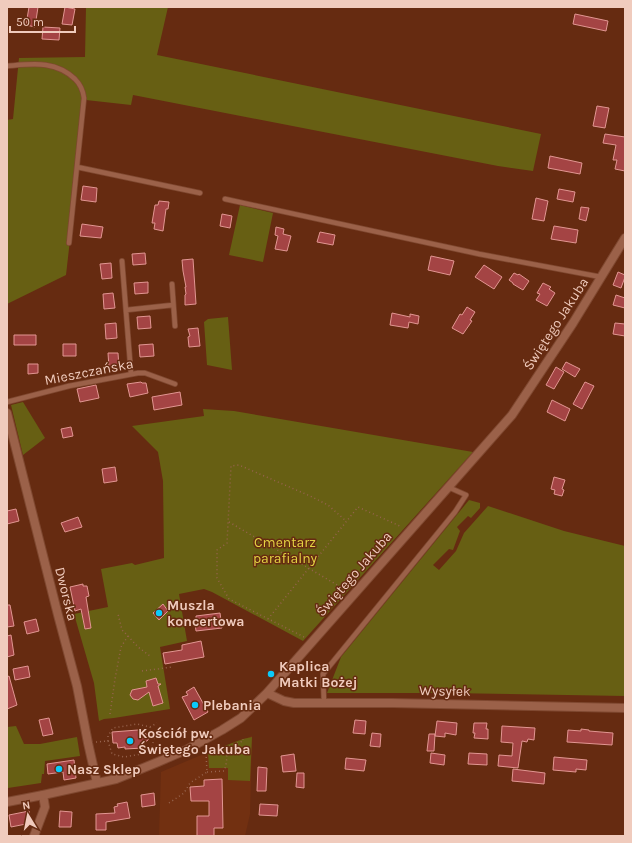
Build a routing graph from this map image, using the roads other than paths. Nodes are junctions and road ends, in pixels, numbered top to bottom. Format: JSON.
{"nodes":[{"id":1,"x":7,"y":66,"type":"edge"},
{"id":2,"x":77,"y":167,"type":"junction"},
{"id":3,"x":200,"y":193,"type":"dead end"},
{"id":4,"x":225,"y":199,"type":"dead end"},
{"id":5,"x":625,"y":238,"type":"edge"},
{"id":6,"x":69,"y":243,"type":"dead end"},
{"id":7,"x":122,"y":261,"type":"dead end"},
{"id":8,"x":601,"y":278,"type":"junction"},
{"id":9,"x":172,"y":284,"type":"dead end"},
{"id":10,"x":173,"y":305,"type":"junction"},
{"id":11,"x":126,"y":310,"type":"junction"},
{"id":12,"x":175,"y":326,"type":"dead end"},
{"id":13,"x":131,"y":374,"type":"junction"},
{"id":14,"x":175,"y":384,"type":"dead end"},
{"id":15,"x":7,"y":402,"type":"edge"},
{"id":16,"x":7,"y":413,"type":"edge"},
{"id":17,"x":448,"y":487,"type":"junction"},
{"id":18,"x":267,"y":693,"type":"junction"},
{"id":19,"x":324,"y":704,"type":"junction"},
{"id":20,"x":625,"y":708,"type":"edge"},
{"id":21,"x":97,"y":783,"type":"junction"},
{"id":22,"x":43,"y":795,"type":"junction"},
{"id":23,"x":7,"y":802,"type":"edge"},
{"id":24,"x":34,"y":836,"type":"edge"}],
"edges":[{"from":1,"to":2,"type":"lane"},
{"from":2,"to":3,"type":"lane"},
{"from":2,"to":6,"type":"lane"},
{"from":4,"to":8,"type":"lane"},
{"from":5,"to":8,"type":"street","name":"Świętego Jakuba"},
{"from":7,"to":11,"type":"lane"},
{"from":8,"to":17,"type":"street","name":"Świętego Jakuba"},
{"from":9,"to":10,"type":"lane"},
{"from":10,"to":11,"type":"lane"},
{"from":10,"to":12,"type":"lane"},
{"from":11,"to":13,"type":"lane"},
{"from":13,"to":14,"type":"lane","name":"Mieszczańska"},
{"from":13,"to":15,"type":"lane","name":"Mieszczańska"},
{"from":16,"to":21,"type":"street","name":"Dworska"},
{"from":17,"to":18,"type":"street","name":"Świętego Jakuba"},
{"from":17,"to":19,"type":"lane"},
{"from":18,"to":19,"type":"street","name":"Wysyłek"},
{"from":18,"to":21,"type":"street","name":"Świętego Jakuba"},
{"from":19,"to":20,"type":"street","name":"Wysyłek"},
{"from":21,"to":22,"type":"street","name":"Świętego Jakuba"},
{"from":22,"to":23,"type":"street","name":"Świętego Jakuba"},
{"from":22,"to":24,"type":"street"}]}
